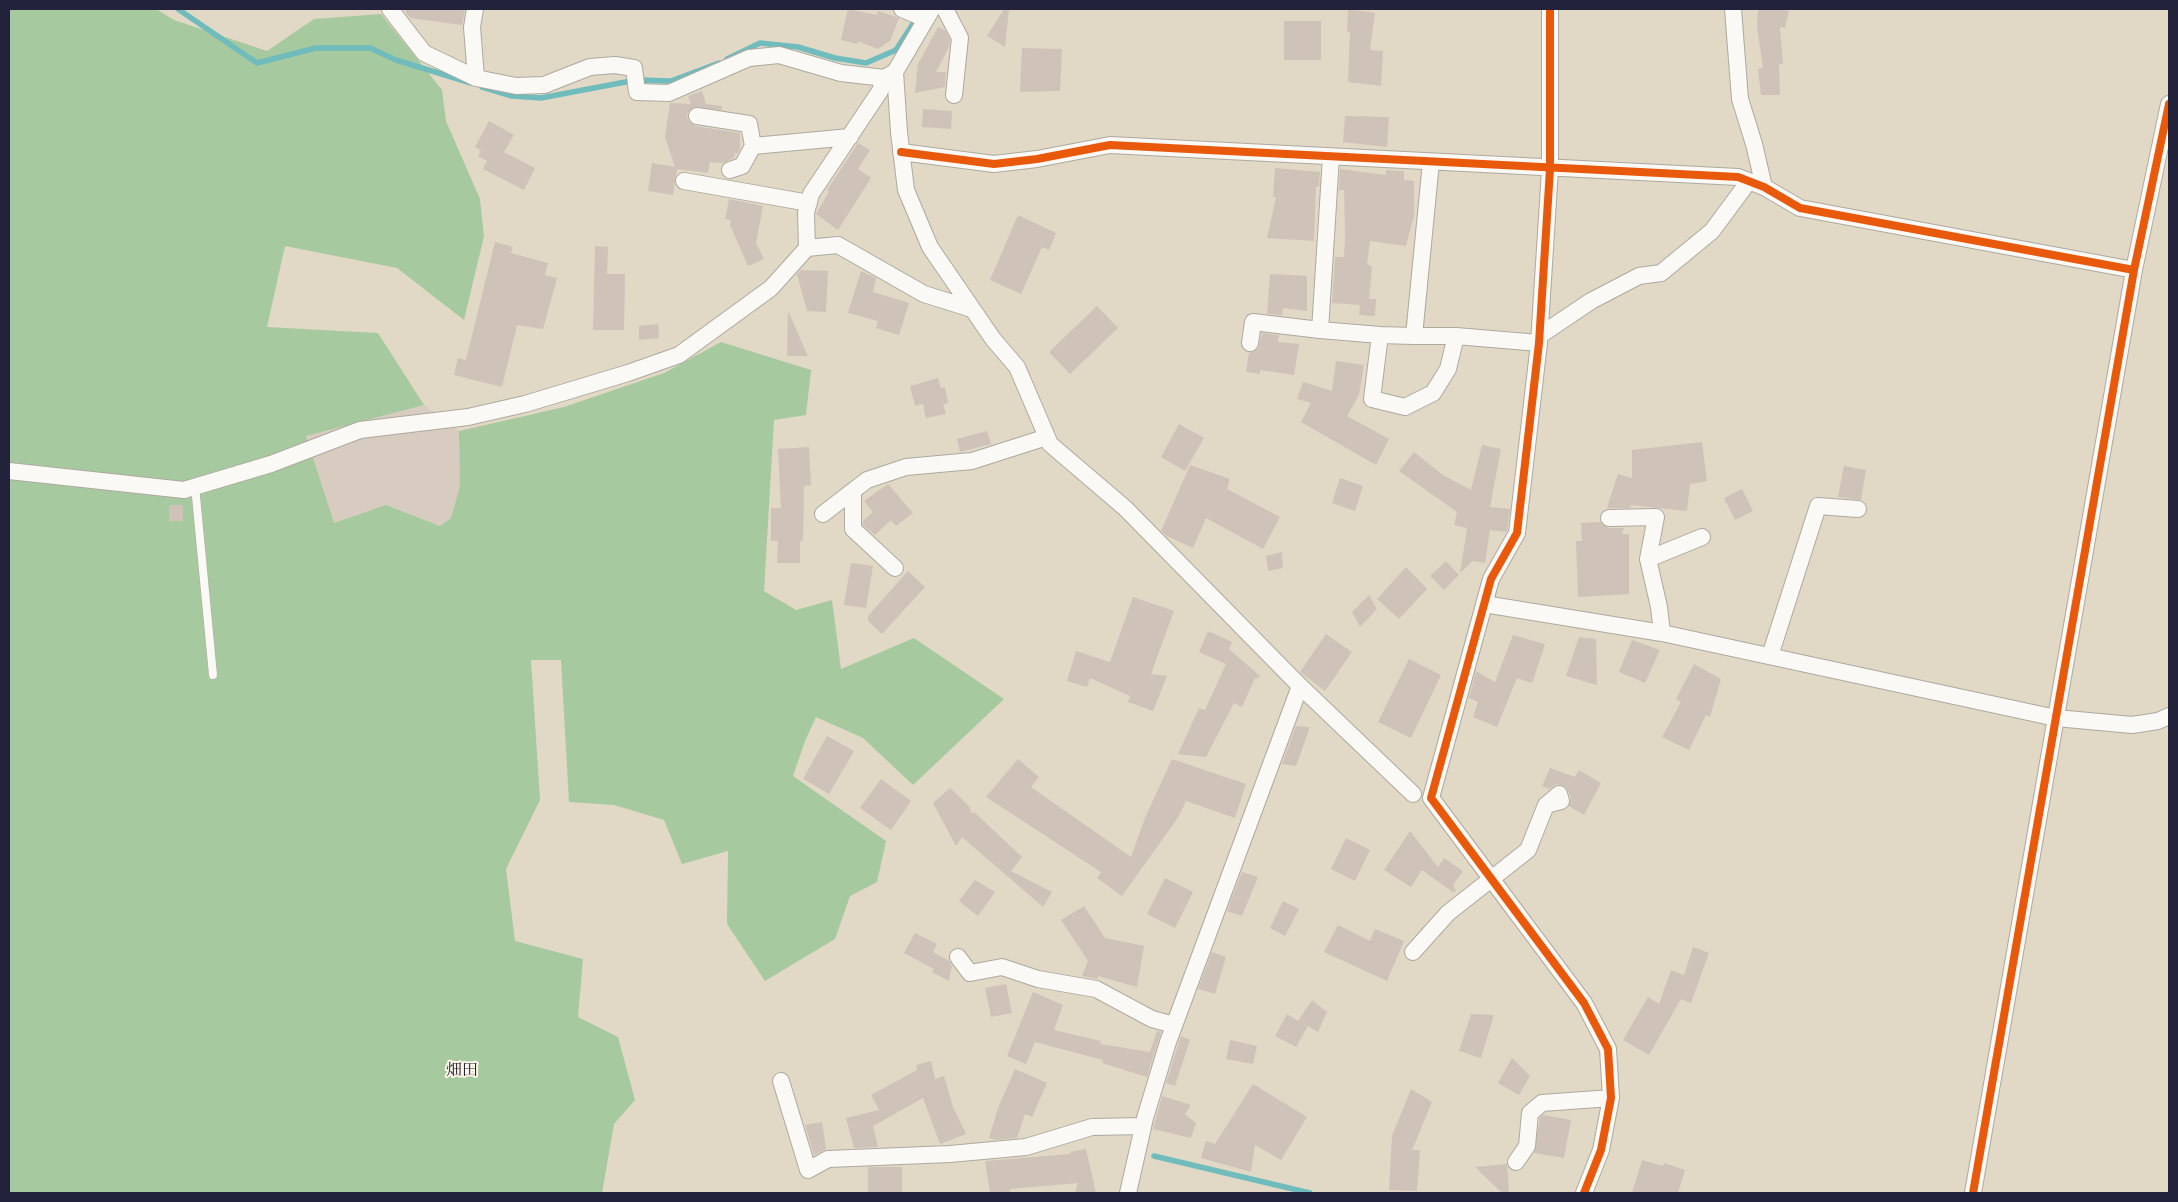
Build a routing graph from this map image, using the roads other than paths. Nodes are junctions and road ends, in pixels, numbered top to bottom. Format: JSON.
{"nodes":[{"id":1,"x":390,"y":9,"type":"edge"},
{"id":2,"x":475,"y":9,"type":"edge"},
{"id":3,"x":945,"y":9,"type":"edge"},
{"id":4,"x":1550,"y":9,"type":"edge"},
{"id":5,"x":1733,"y":9,"type":"edge"},
{"id":6,"x":905,"y":10,"type":"edge"},
{"id":7,"x":927,"y":15,"type":"edge"},
{"id":8,"x":890,"y":75,"type":"junction"},
{"id":9,"x":476,"y":78,"type":"junction"},
{"id":10,"x":954,"y":95,"type":"dead end"},
{"id":11,"x":2169,"y":104,"type":"edge"},
{"id":12,"x":697,"y":116,"type":"dead end"},
{"id":13,"x":850,"y":137,"type":"junction"},
{"id":14,"x":753,"y":146,"type":"junction"},
{"id":15,"x":901,"y":152,"type":"junction"},
{"id":16,"x":1331,"y":157,"type":"junction"},
{"id":17,"x":1431,"y":162,"type":"junction"},
{"id":18,"x":1550,"y":169,"type":"junction"},
{"id":19,"x":730,"y":170,"type":"dead end"},
{"id":20,"x":684,"y":181,"type":"dead end"},
{"id":21,"x":1757,"y":184,"type":"junction"},
{"id":22,"x":809,"y":203,"type":"junction"},
{"id":23,"x":807,"y":248,"type":"junction"},
{"id":24,"x":2134,"y":270,"type":"junction"},
{"id":25,"x":972,"y":309,"type":"junction"},
{"id":26,"x":1320,"y":330,"type":"junction"},
{"id":27,"x":1380,"y":336,"type":"junction"},
{"id":28,"x":1414,"y":336,"type":"junction"},
{"id":29,"x":1456,"y":336,"type":"junction"},
{"id":30,"x":1539,"y":340,"type":"junction"},
{"id":31,"x":1250,"y":343,"type":"dead end"},
{"id":32,"x":1047,"y":436,"type":"junction"},
{"id":33,"x":9,"y":472,"type":"edge"},
{"id":34,"x":195,"y":486,"type":"junction"},
{"id":35,"x":853,"y":491,"type":"junction"},
{"id":36,"x":1858,"y":509,"type":"dead end"},
{"id":37,"x":823,"y":514,"type":"dead end"},
{"id":38,"x":1609,"y":518,"type":"dead end"},
{"id":39,"x":1702,"y":537,"type":"dead end"},
{"id":40,"x":1648,"y":559,"type":"junction"},
{"id":41,"x":895,"y":568,"type":"dead end"},
{"id":42,"x":1484,"y":604,"type":"junction"},
{"id":43,"x":1662,"y":633,"type":"junction"},
{"id":44,"x":1770,"y":656,"type":"junction"},
{"id":45,"x":213,"y":675,"type":"dead end"},
{"id":46,"x":1300,"y":686,"type":"junction"},
{"id":47,"x":2169,"y":716,"type":"edge"},
{"id":48,"x":2056,"y":718,"type":"junction"},
{"id":49,"x":1413,"y":794,"type":"dead end"},
{"id":50,"x":1546,"y":805,"type":"dead end"},
{"id":51,"x":1490,"y":878,"type":"junction"},
{"id":52,"x":1413,"y":952,"type":"dead end"},
{"id":53,"x":958,"y":957,"type":"dead end"},
{"id":54,"x":1174,"y":1025,"type":"junction"},
{"id":55,"x":781,"y":1081,"type":"dead end"},
{"id":56,"x":1611,"y":1098,"type":"junction"},
{"id":57,"x":1143,"y":1126,"type":"junction"},
{"id":58,"x":1516,"y":1162,"type":"dead end"},
{"id":59,"x":1128,"y":1193,"type":"edge"},
{"id":60,"x":1584,"y":1193,"type":"edge"},
{"id":61,"x":1973,"y":1193,"type":"edge"}],
"edges":[{"from":1,"to":9,"type":"street"},
{"from":2,"to":9,"type":"street"},
{"from":3,"to":10,"type":"street"},
{"from":4,"to":18,"type":"street"},
{"from":5,"to":21,"type":"street"},
{"from":6,"to":7,"type":"street"},
{"from":7,"to":8,"type":"street"},
{"from":8,"to":9,"type":"street"},
{"from":8,"to":13,"type":"street"},
{"from":8,"to":15,"type":"street"},
{"from":11,"to":24,"type":"street"},
{"from":12,"to":14,"type":"street"},
{"from":13,"to":14,"type":"street"},
{"from":13,"to":22,"type":"street"},
{"from":14,"to":19,"type":"street"},
{"from":15,"to":16,"type":"street"},
{"from":15,"to":25,"type":"street"},
{"from":16,"to":17,"type":"street"},
{"from":16,"to":26,"type":"street"},
{"from":17,"to":18,"type":"street"},
{"from":17,"to":28,"type":"street"},
{"from":18,"to":21,"type":"street"},
{"from":18,"to":30,"type":"street"},
{"from":20,"to":22,"type":"street"},
{"from":21,"to":24,"type":"street"},
{"from":21,"to":30,"type":"street"},
{"from":22,"to":23,"type":"street"},
{"from":23,"to":25,"type":"street"},
{"from":23,"to":34,"type":"street"},
{"from":24,"to":48,"type":"street"},
{"from":25,"to":32,"type":"street"},
{"from":26,"to":27,"type":"street"},
{"from":26,"to":31,"type":"street"},
{"from":27,"to":28,"type":"street"},
{"from":27,"to":29,"type":"street"},
{"from":28,"to":29,"type":"street"},
{"from":29,"to":30,"type":"street"},
{"from":30,"to":42,"type":"street"},
{"from":32,"to":35,"type":"street"},
{"from":32,"to":46,"type":"street"},
{"from":33,"to":34,"type":"street"},
{"from":34,"to":45,"type":"lane"},
{"from":35,"to":37,"type":"street"},
{"from":35,"to":41,"type":"street"},
{"from":36,"to":44,"type":"street"},
{"from":38,"to":40,"type":"street"},
{"from":39,"to":40,"type":"street"},
{"from":40,"to":43,"type":"street"},
{"from":42,"to":43,"type":"street"},
{"from":42,"to":51,"type":"street"},
{"from":43,"to":44,"type":"street"},
{"from":44,"to":48,"type":"street"},
{"from":46,"to":49,"type":"street"},
{"from":46,"to":54,"type":"street"},
{"from":47,"to":48,"type":"street"},
{"from":48,"to":61,"type":"street"},
{"from":50,"to":51,"type":"street"},
{"from":51,"to":52,"type":"street"},
{"from":51,"to":56,"type":"street"},
{"from":53,"to":54,"type":"street"},
{"from":54,"to":57,"type":"street"},
{"from":55,"to":57,"type":"street"},
{"from":56,"to":58,"type":"street"},
{"from":56,"to":60,"type":"street"},
{"from":57,"to":59,"type":"street"}]}
